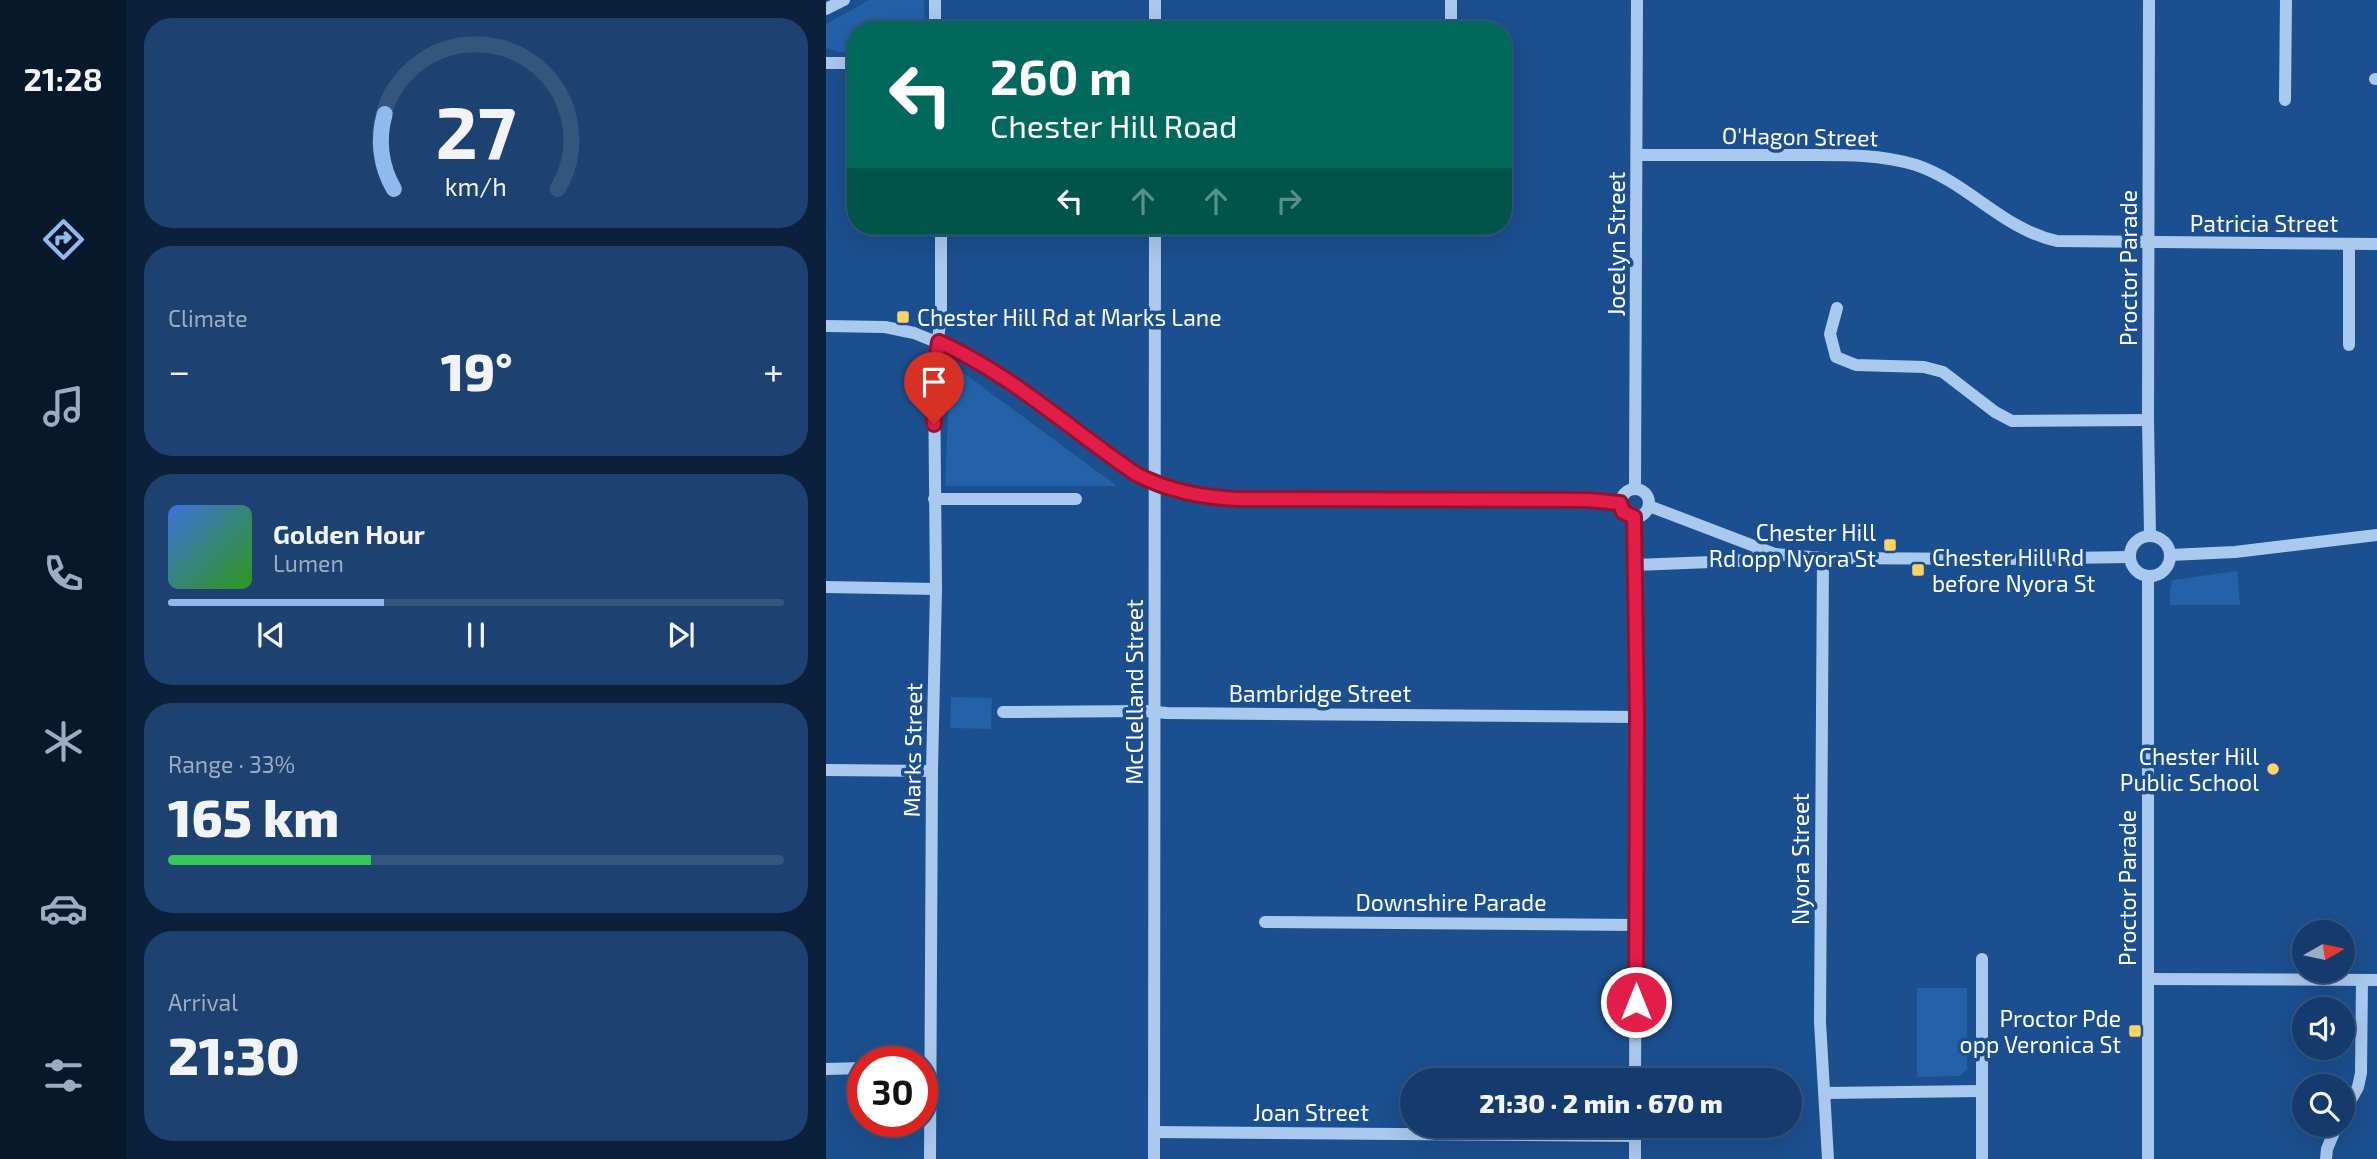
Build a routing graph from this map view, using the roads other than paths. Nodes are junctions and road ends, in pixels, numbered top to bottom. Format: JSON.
{"nodes":[{"id":1,"x":844,"y":0,"type":"edge"},
{"id":2,"x":935,"y":0,"type":"edge"},
{"id":3,"x":1155,"y":0,"type":"edge"},
{"id":4,"x":1451,"y":0,"type":"edge"},
{"id":5,"x":1637,"y":0,"type":"edge"},
{"id":6,"x":2149,"y":0,"type":"edge"},
{"id":7,"x":2286,"y":0,"type":"edge"},
{"id":8,"x":826,"y":9,"type":"edge"},
{"id":9,"x":935,"y":21,"type":"edge"},
{"id":10,"x":1155,"y":21,"type":"edge"},
{"id":11,"x":1451,"y":21,"type":"edge"},
{"id":12,"x":826,"y":63,"type":"edge"},
{"id":13,"x":847,"y":64,"type":"edge"},
{"id":14,"x":2285,"y":100,"type":"dead end"},
{"id":15,"x":1638,"y":155,"type":"junction"},
{"id":16,"x":941,"y":235,"type":"edge"},
{"id":17,"x":1155,"y":235,"type":"edge"},
{"id":18,"x":2150,"y":243,"type":"junction"},
{"id":19,"x":2349,"y":244,"type":"junction"},
{"id":20,"x":2377,"y":244,"type":"edge"},
{"id":21,"x":1837,"y":308,"type":"dead end"},
{"id":22,"x":826,"y":326,"type":"edge"},
{"id":23,"x":939,"y":342,"type":"junction"},
{"id":24,"x":2349,"y":345,"type":"dead end"},
{"id":25,"x":2148,"y":419,"type":"junction"},
{"id":26,"x":1155,"y":484,"type":"junction"},
{"id":27,"x":1635,"y":488,"type":"junction"},
{"id":28,"x":934,"y":499,"type":"junction"},
{"id":29,"x":1076,"y":499,"type":"dead end"},
{"id":30,"x":1620,"y":503,"type":"junction"},
{"id":31,"x":1649,"y":506,"type":"junction"},
{"id":32,"x":1634,"y":517,"type":"junction"},
{"id":33,"x":2150,"y":535,"type":"junction"},
{"id":34,"x":2377,"y":535,"type":"edge"},
{"id":35,"x":1775,"y":554,"type":"junction"},
{"id":36,"x":2170,"y":555,"type":"junction"},
{"id":37,"x":2130,"y":556,"type":"junction"},
{"id":38,"x":1823,"y":558,"type":"junction"},
{"id":39,"x":1635,"y":565,"type":"junction"},
{"id":40,"x":2148,"y":576,"type":"junction"},
{"id":41,"x":826,"y":587,"type":"edge"},
{"id":42,"x":936,"y":589,"type":"junction"},
{"id":43,"x":1003,"y":712,"type":"dead end"},
{"id":44,"x":1155,"y":712,"type":"junction"},
{"id":45,"x":1637,"y":716,"type":"junction"},
{"id":46,"x":826,"y":770,"type":"edge"},
{"id":47,"x":932,"y":771,"type":"junction"},
{"id":48,"x":1265,"y":922,"type":"dead end"},
{"id":49,"x":1636,"y":925,"type":"junction"},
{"id":50,"x":1982,"y":959,"type":"dead end"},
{"id":51,"x":2148,"y":979,"type":"junction"},
{"id":52,"x":2362,"y":980,"type":"junction"},
{"id":53,"x":2377,"y":980,"type":"edge"},
{"id":54,"x":926,"y":1046,"type":"edge"},
{"id":55,"x":847,"y":1068,"type":"edge"},
{"id":56,"x":1635,"y":1068,"type":"edge"},
{"id":57,"x":826,"y":1069,"type":"edge"},
{"id":58,"x":1982,"y":1091,"type":"junction"},
{"id":59,"x":1825,"y":1093,"type":"junction"},
{"id":60,"x":2355,"y":1093,"type":"edge"},
{"id":61,"x":1400,"y":1131,"type":"edge"},
{"id":62,"x":1154,"y":1132,"type":"junction"},
{"id":63,"x":929,"y":1137,"type":"edge"},
{"id":64,"x":2332,"y":1137,"type":"edge"},
{"id":65,"x":1635,"y":1138,"type":"edge"},
{"id":66,"x":930,"y":1159,"type":"edge"},
{"id":67,"x":1154,"y":1159,"type":"edge"},
{"id":68,"x":1635,"y":1159,"type":"edge"},
{"id":69,"x":1828,"y":1159,"type":"edge"},
{"id":70,"x":1982,"y":1159,"type":"edge"},
{"id":71,"x":2148,"y":1159,"type":"edge"},
{"id":72,"x":2326,"y":1159,"type":"edge"}],
"edges":[{"from":1,"to":8,"type":"street"},
{"from":2,"to":9,"type":"street"},
{"from":3,"to":10,"type":"street"},
{"from":4,"to":11,"type":"street"},
{"from":5,"to":15,"type":"street","name":"Jocelyn Street"},
{"from":6,"to":18,"type":"street","name":"Proctor Parade"},
{"from":7,"to":14,"type":"street"},
{"from":12,"to":13,"type":"street"},
{"from":15,"to":18,"type":"street","name":"O'Hagon Street"},
{"from":15,"to":27,"type":"street","name":"Jocelyn Street"},
{"from":16,"to":23,"type":"street","name":"Marks Street"},
{"from":17,"to":26,"type":"street","name":"McClelland Street"},
{"from":18,"to":19,"type":"street","name":"Patricia Street"},
{"from":18,"to":25,"type":"street","name":"Proctor Parade"},
{"from":19,"to":20,"type":"street","name":"Patricia Street"},
{"from":19,"to":24,"type":"street"},
{"from":21,"to":25,"type":"street"},
{"from":22,"to":23,"type":"street"},
{"from":23,"to":26,"type":"street"},
{"from":23,"to":28,"type":"street","name":"Marks Street"},
{"from":25,"to":33,"type":"street","name":"Proctor Parade"},
{"from":26,"to":30,"type":"street"},
{"from":26,"to":44,"type":"street","name":"McClelland Street"},
{"from":27,"to":30,"type":"street"},
{"from":27,"to":31,"type":"street"},
{"from":28,"to":29,"type":"street"},
{"from":28,"to":42,"type":"street","name":"Marks Street"},
{"from":30,"to":32,"type":"street"},
{"from":31,"to":32,"type":"street"},
{"from":31,"to":35,"type":"street"},
{"from":32,"to":39,"type":"street"},
{"from":33,"to":36,"type":"street"},
{"from":33,"to":37,"type":"street"},
{"from":34,"to":36,"type":"street"},
{"from":35,"to":38,"type":"street"},
{"from":35,"to":39,"type":"street"},
{"from":36,"to":40,"type":"street"},
{"from":37,"to":38,"type":"street"},
{"from":37,"to":40,"type":"street"},
{"from":38,"to":59,"type":"street","name":"Nyora Street"},
{"from":39,"to":45,"type":"street"},
{"from":40,"to":51,"type":"street","name":"Proctor Parade"},
{"from":41,"to":42,"type":"street"},
{"from":42,"to":47,"type":"street","name":"Marks Street"},
{"from":43,"to":44,"type":"street","name":"Bambridge Street"},
{"from":44,"to":45,"type":"street","name":"Bambridge Street"},
{"from":44,"to":62,"type":"street","name":"McClelland Street"},
{"from":45,"to":49,"type":"street"},
{"from":46,"to":47,"type":"street"},
{"from":47,"to":54,"type":"street","name":"Marks Street"},
{"from":48,"to":49,"type":"street","name":"Downshire Parade"},
{"from":49,"to":56,"type":"street"},
{"from":50,"to":58,"type":"street"},
{"from":51,"to":52,"type":"street"},
{"from":51,"to":71,"type":"street","name":"Proctor Parade"},
{"from":52,"to":53,"type":"street"},
{"from":52,"to":60,"type":"street"},
{"from":55,"to":57,"type":"street"},
{"from":58,"to":59,"type":"street"},
{"from":58,"to":70,"type":"street"},
{"from":59,"to":69,"type":"street","name":"Nyora Street"},
{"from":61,"to":62,"type":"street","name":"Joan Street"},
{"from":62,"to":67,"type":"street","name":"McClelland Street"},
{"from":63,"to":66,"type":"street","name":"Marks Street"},
{"from":64,"to":72,"type":"street"},
{"from":65,"to":68,"type":"street"}]}
